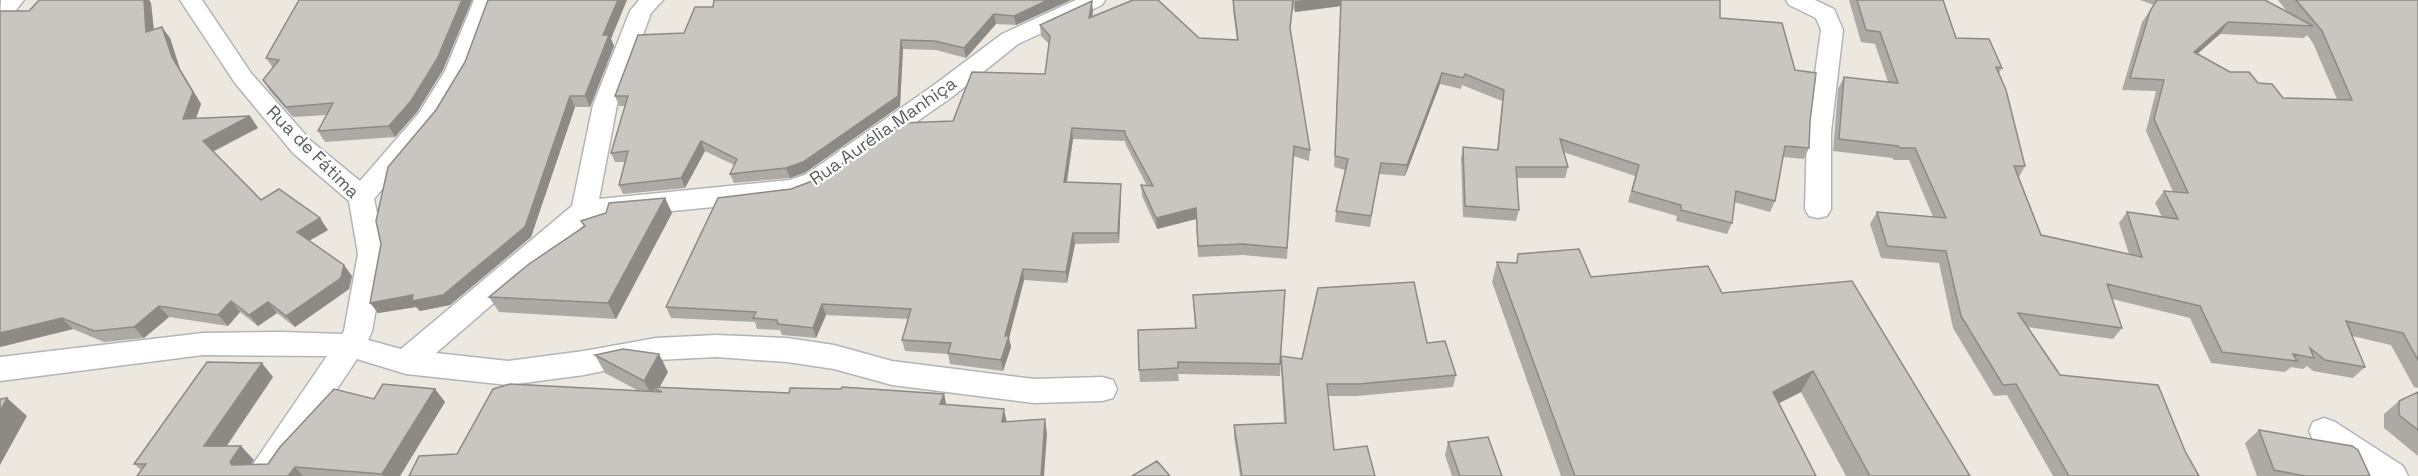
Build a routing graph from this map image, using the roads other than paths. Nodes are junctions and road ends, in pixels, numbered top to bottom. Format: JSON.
{"nodes":[{"id":1,"x":13,"y":0,"type":"edge"},
{"id":2,"x":191,"y":0,"type":"edge"},
{"id":3,"x":485,"y":0,"type":"edge"},
{"id":4,"x":652,"y":0,"type":"edge"},
{"id":5,"x":1094,"y":0,"type":"edge"},
{"id":6,"x":1797,"y":0,"type":"edge"},
{"id":7,"x":0,"y":15,"type":"edge"},
{"id":8,"x":361,"y":197,"type":"junction"},
{"id":9,"x":1818,"y":209,"type":"dead end"},
{"id":10,"x":584,"y":210,"type":"junction"},
{"id":11,"x":350,"y":346,"type":"junction"},
{"id":12,"x":406,"y":362,"type":"junction"},
{"id":13,"x":0,"y":369,"type":"edge"},
{"id":14,"x":1102,"y":389,"type":"dead end"},
{"id":15,"x":2324,"y":431,"type":"dead end"},
{"id":16,"x":261,"y":476,"type":"edge"},
{"id":17,"x":2392,"y":476,"type":"edge"}],
"edges":[{"from":1,"to":7,"type":"street"},
{"from":2,"to":8,"type":"street","name":"Rua de Fátima"},
{"from":3,"to":8,"type":"street"},
{"from":4,"to":10,"type":"street"},
{"from":5,"to":10,"type":"street","name":"Rua Aurélia Manhiça"},
{"from":6,"to":9,"type":"street"},
{"from":8,"to":11,"type":"street","name":"Rua de Fátima"},
{"from":10,"to":12,"type":"street"},
{"from":11,"to":12,"type":"street"},
{"from":11,"to":13,"type":"street"},
{"from":11,"to":16,"type":"street","name":"Rua de Fátima"},
{"from":12,"to":14,"type":"street"},
{"from":15,"to":17,"type":"street"}]}
